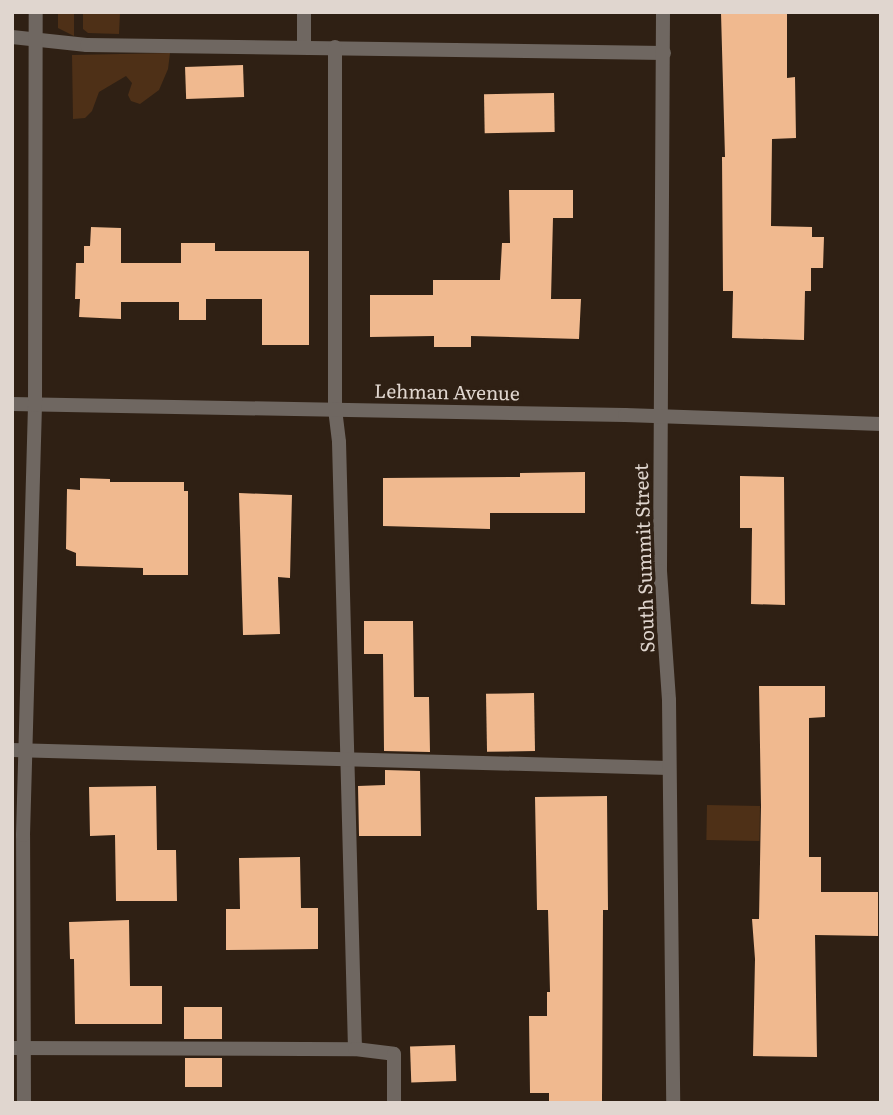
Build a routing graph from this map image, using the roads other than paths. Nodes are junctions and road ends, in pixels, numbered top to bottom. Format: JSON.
{"nodes":[{"id":1,"x":36,"y":12,"type":"edge"},
{"id":2,"x":304,"y":12,"type":"edge"},
{"id":3,"x":663,"y":12,"type":"edge"},
{"id":4,"x":12,"y":37,"type":"edge"},
{"id":5,"x":36,"y":38,"type":"junction"},
{"id":6,"x":304,"y":47,"type":"junction"},
{"id":7,"x":335,"y":47,"type":"junction"},
{"id":8,"x":664,"y":54,"type":"junction"},
{"id":9,"x":12,"y":404,"type":"edge"},
{"id":10,"x":35,"y":405,"type":"junction"},
{"id":11,"x":335,"y":409,"type":"junction"},
{"id":12,"x":660,"y":416,"type":"junction"},
{"id":13,"x":881,"y":424,"type":"edge"},
{"id":14,"x":19,"y":750,"type":"edge"},
{"id":15,"x":346,"y":759,"type":"junction"},
{"id":16,"x":669,"y":768,"type":"junction"},
{"id":17,"x":18,"y":1048,"type":"edge"},
{"id":18,"x":355,"y":1049,"type":"junction"},
{"id":19,"x":24,"y":1103,"type":"edge"},
{"id":20,"x":394,"y":1103,"type":"edge"},
{"id":21,"x":673,"y":1103,"type":"edge"}],
"edges":[{"from":1,"to":5,"type":"street"},
{"from":2,"to":6,"type":"street"},
{"from":3,"to":8,"type":"street","name":"South Summit Street"},
{"from":4,"to":5,"type":"street"},
{"from":5,"to":6,"type":"street"},
{"from":5,"to":10,"type":"street"},
{"from":6,"to":7,"type":"street"},
{"from":7,"to":8,"type":"street"},
{"from":7,"to":11,"type":"street"},
{"from":8,"to":12,"type":"street","name":"South Summit Street"},
{"from":9,"to":10,"type":"street","name":"Lehman Avenue"},
{"from":10,"to":11,"type":"street","name":"Lehman Avenue"},
{"from":10,"to":14,"type":"street"},
{"from":11,"to":12,"type":"street","name":"Lehman Avenue"},
{"from":11,"to":15,"type":"street"},
{"from":12,"to":13,"type":"street","name":"Lehman Avenue"},
{"from":12,"to":16,"type":"street","name":"South Summit Street"},
{"from":14,"to":15,"type":"street"},
{"from":14,"to":17,"type":"street"},
{"from":15,"to":16,"type":"street"},
{"from":15,"to":18,"type":"street"},
{"from":16,"to":21,"type":"street","name":"South Summit Street"},
{"from":17,"to":18,"type":"street"},
{"from":17,"to":19,"type":"street"},
{"from":18,"to":20,"type":"street"}]}
